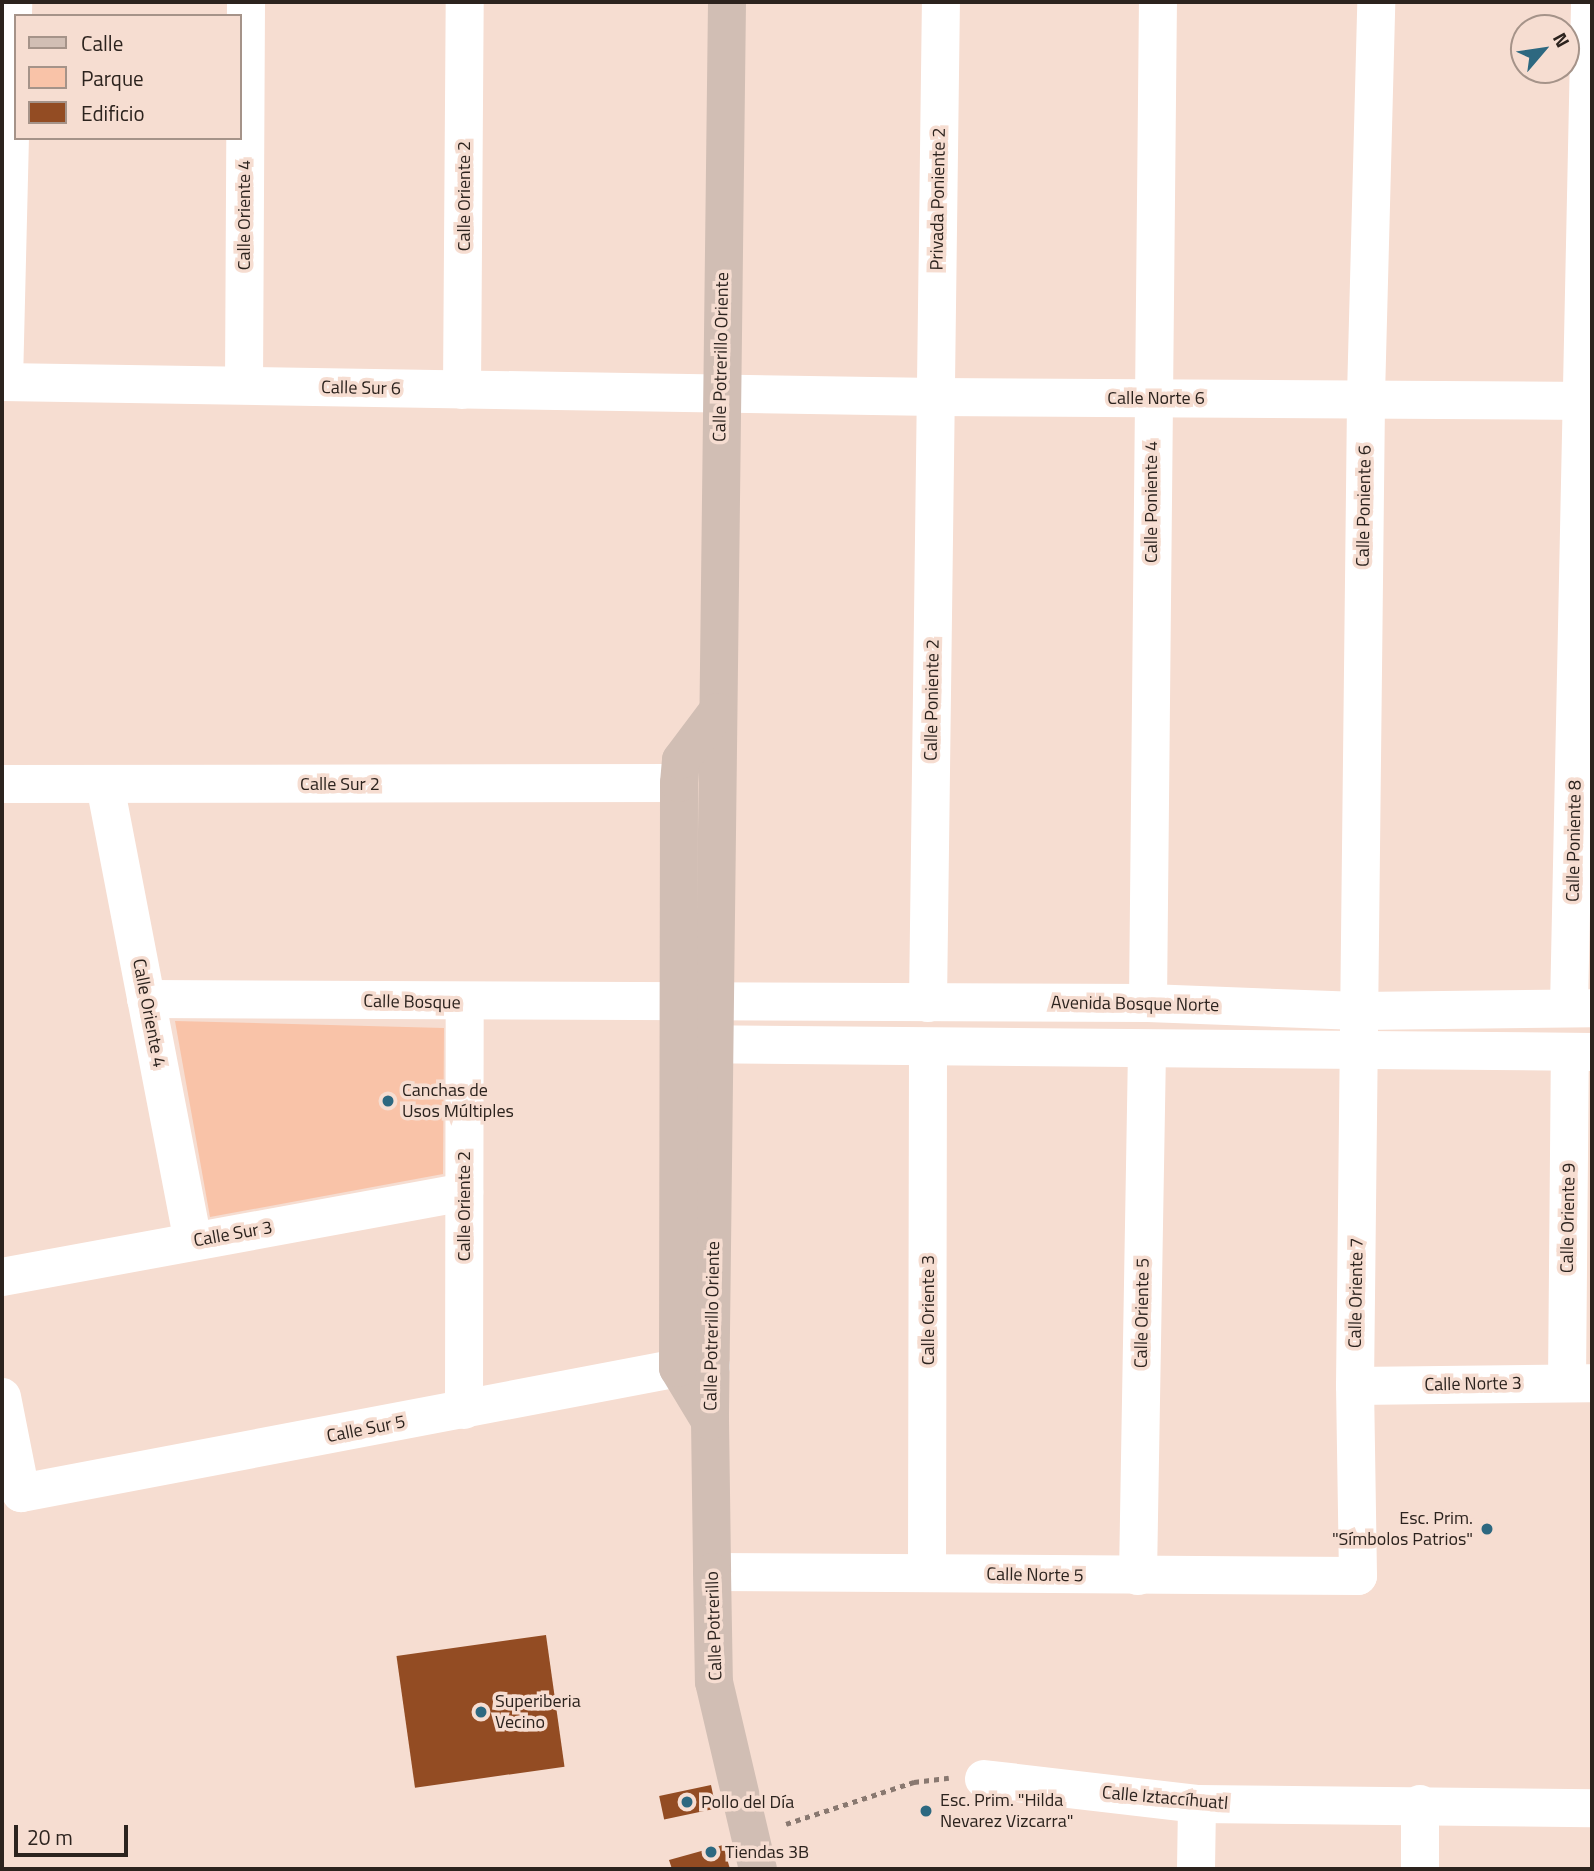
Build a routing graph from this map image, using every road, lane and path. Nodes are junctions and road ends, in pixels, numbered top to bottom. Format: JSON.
{"nodes":[{"id":1,"x":13,"y":2,"type":"edge"},
{"id":2,"x":246,"y":2,"type":"edge"},
{"id":3,"x":465,"y":2,"type":"edge"},
{"id":4,"x":727,"y":2,"type":"edge"},
{"id":5,"x":941,"y":2,"type":"edge"},
{"id":6,"x":1158,"y":2,"type":"edge"},
{"id":7,"x":1376,"y":2,"type":"edge"},
{"id":8,"x":1590,"y":2,"type":"edge"},
{"id":9,"x":3,"y":382,"type":"edge"},
{"id":10,"x":244,"y":385,"type":"junction"},
{"id":11,"x":462,"y":390,"type":"junction"},
{"id":12,"x":720,"y":393,"type":"junction"},
{"id":13,"x":1366,"y":396,"type":"junction"},
{"id":14,"x":936,"y":397,"type":"junction"},
{"id":15,"x":1152,"y":398,"type":"junction"},
{"id":16,"x":1589,"y":401,"type":"edge"},
{"id":17,"x":717,"y":712,"type":"junction"},
{"id":18,"x":679,"y":783,"type":"junction"},
{"id":19,"x":2,"y":784,"type":"edge"},
{"id":20,"x":105,"y":785,"type":"junction"},
{"id":21,"x":146,"y":999,"type":"junction"},
{"id":22,"x":717,"y":1001,"type":"junction"},
{"id":23,"x":465,"y":1002,"type":"junction"},
{"id":24,"x":677,"y":1002,"type":"junction"},
{"id":25,"x":928,"y":1003,"type":"junction"},
{"id":26,"x":1148,"y":1003,"type":"junction"},
{"id":27,"x":1581,"y":1008,"type":"edge"},
{"id":28,"x":1359,"y":1011,"type":"junction"},
{"id":29,"x":678,"y":1044,"type":"junction"},
{"id":30,"x":717,"y":1044,"type":"junction"},
{"id":31,"x":928,"y":1048,"type":"junction"},
{"id":32,"x":1147,"y":1050,"type":"junction"},
{"id":33,"x":1360,"y":1052,"type":"junction"},
{"id":34,"x":1581,"y":1052,"type":"edge"},
{"id":35,"x":464,"y":1192,"type":"junction"},
{"id":36,"x":193,"y":1241,"type":"junction"},
{"id":37,"x":2,"y":1277,"type":"edge"},
{"id":38,"x":694,"y":1367,"type":"junction"},
{"id":39,"x":1579,"y":1383,"type":"edge"},
{"id":40,"x":1355,"y":1386,"type":"junction"},
{"id":41,"x":2,"y":1397,"type":"edge"},
{"id":42,"x":464,"y":1410,"type":"junction"},
{"id":43,"x":710,"y":1421,"type":"joint"},
{"id":44,"x":712,"y":1572,"type":"junction"},
{"id":45,"x":927,"y":1573,"type":"junction"},
{"id":46,"x":1138,"y":1576,"type":"junction"},
{"id":47,"x":1358,"y":1576,"type":"joint"},
{"id":48,"x":985,"y":1779,"type":"joint"},
{"id":49,"x":1197,"y":1804,"type":"junction"},
{"id":50,"x":1420,"y":1804,"type":"junction"},
{"id":51,"x":1592,"y":1808,"type":"edge"},
{"id":52,"x":753,"y":1852,"type":"edge"},
{"id":53,"x":1196,"y":1869,"type":"edge"},
{"id":54,"x":1420,"y":1869,"type":"edge"}],
"edges":[{"from":1,"to":9,"type":"street"},
{"from":2,"to":10,"type":"street","name":"Calle Oriente 4"},
{"from":3,"to":11,"type":"street","name":"Calle Oriente 2"},
{"from":4,"to":12,"type":"street","name":"Calle Potrerillo Oriente"},
{"from":5,"to":14,"type":"street","name":"Privada Poniente 2"},
{"from":6,"to":15,"type":"street","name":"Calle Poniente 4"},
{"from":7,"to":13,"type":"street","name":"Calle Poniente 6"},
{"from":8,"to":16,"type":"street","name":"Calle Poniente 8"},
{"from":9,"to":10,"type":"street","name":"Calle Sur 6"},
{"from":10,"to":11,"type":"street","name":"Calle Sur 6"},
{"from":11,"to":12,"type":"street","name":"Calle Sur 6"},
{"from":12,"to":14,"type":"street","name":"Calle Norte 6"},
{"from":12,"to":17,"type":"street","name":"Calle Potrerillo Oriente"},
{"from":13,"to":15,"type":"street","name":"Calle Norte 6"},
{"from":13,"to":16,"type":"street","name":"Calle Norte 6"},
{"from":13,"to":28,"type":"street","name":"Calle Poniente 6"},
{"from":14,"to":15,"type":"street","name":"Calle Norte 6"},
{"from":14,"to":25,"type":"street","name":"Calle Poniente 2"},
{"from":15,"to":26,"type":"street","name":"Calle Poniente 4"},
{"from":16,"to":27,"type":"street","name":"Calle Poniente 8"},
{"from":17,"to":18,"type":"street","name":"Calle Potrerillo Oriente"},
{"from":17,"to":22,"type":"street","name":"Calle Potrerillo Oriente"},
{"from":18,"to":20,"type":"street","name":"Calle Sur 2"},
{"from":18,"to":24,"type":"street","name":"Calle Potrerillo Oriente"},
{"from":19,"to":20,"type":"street","name":"Calle Sur 2"},
{"from":20,"to":21,"type":"street","name":"Calle Oriente 4"},
{"from":21,"to":23,"type":"street","name":"Calle Bosque"},
{"from":21,"to":36,"type":"street","name":"Calle Oriente 4"},
{"from":22,"to":24,"type":"street","name":"Avenida Bosque Norte"},
{"from":22,"to":25,"type":"street","name":"Avenida Bosque Norte"},
{"from":22,"to":30,"type":"street","name":"Calle Potrerillo Oriente"},
{"from":23,"to":24,"type":"street","name":"Calle Bosque"},
{"from":23,"to":35,"type":"street","name":"Calle Oriente 2"},
{"from":24,"to":29,"type":"street","name":"Calle Potrerillo Oriente"},
{"from":25,"to":26,"type":"street","name":"Avenida Bosque Norte"},
{"from":26,"to":28,"type":"street","name":"Avenida Bosque Norte"},
{"from":27,"to":28,"type":"street","name":"Avenida Bosque Norte"},
{"from":28,"to":33,"type":"street","name":"Calle Oriente 7"},
{"from":29,"to":30,"type":"street"},
{"from":29,"to":38,"type":"street","name":"Calle Potrerillo Oriente"},
{"from":30,"to":31,"type":"street"},
{"from":30,"to":38,"type":"street","name":"Calle Potrerillo Oriente"},
{"from":31,"to":32,"type":"street"},
{"from":31,"to":45,"type":"street","name":"Calle Oriente 3"},
{"from":32,"to":33,"type":"street"},
{"from":32,"to":46,"type":"street","name":"Calle Oriente 5"},
{"from":33,"to":34,"type":"street"},
{"from":33,"to":40,"type":"street","name":"Calle Oriente 7"},
{"from":34,"to":39,"type":"street","name":"Calle Oriente 9"},
{"from":35,"to":36,"type":"street","name":"Calle Sur 3"},
{"from":35,"to":42,"type":"street","name":"Calle Oriente 2"},
{"from":36,"to":37,"type":"street","name":"Calle Sur 3"},
{"from":38,"to":42,"type":"street","name":"Calle Sur 5"},
{"from":38,"to":43,"type":"street","name":"Calle Potrerillo Oriente"},
{"from":39,"to":40,"type":"street","name":"Calle Norte 3"},
{"from":40,"to":47,"type":"street","name":"Calle Oriente 7"},
{"from":41,"to":42,"type":"street","name":"Calle Sur 5"},
{"from":43,"to":44,"type":"street","name":"Calle Potrerillo"},
{"from":44,"to":45,"type":"street","name":"Calle Norte 5"},
{"from":44,"to":52,"type":"street","name":"Calle Potrerillo"},
{"from":45,"to":46,"type":"street","name":"Calle Norte 5"},
{"from":46,"to":47,"type":"street","name":"Calle Norte 5"},
{"from":48,"to":49,"type":"street","name":"Calle Iztaccíhuatl"},
{"from":48,"to":52,"type":"path"},
{"from":49,"to":50,"type":"street","name":"Calle Iztaccíhuatl"},
{"from":49,"to":53,"type":"street"},
{"from":50,"to":51,"type":"street","name":"Calle Iztaccíhuatl"},
{"from":50,"to":54,"type":"street"}]}
